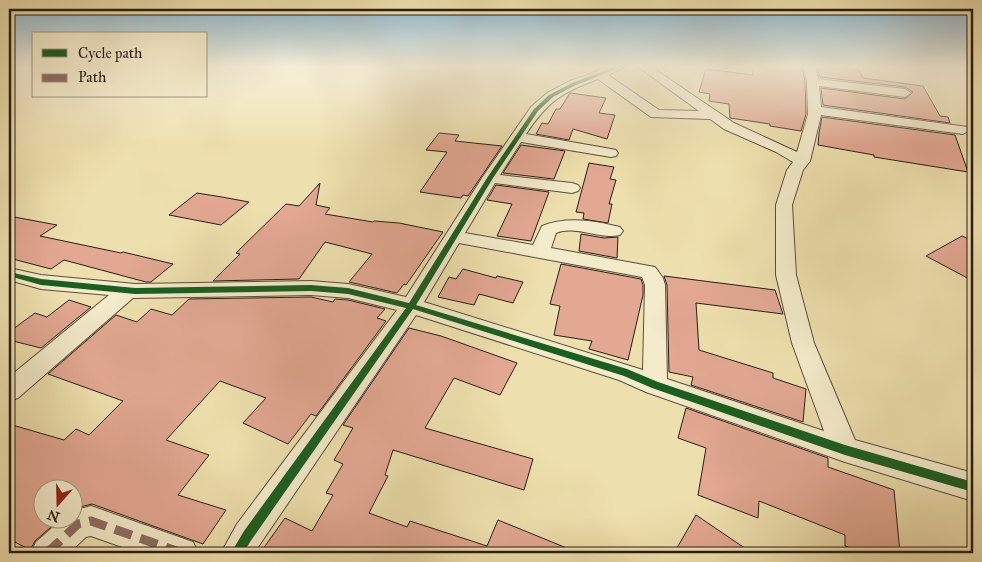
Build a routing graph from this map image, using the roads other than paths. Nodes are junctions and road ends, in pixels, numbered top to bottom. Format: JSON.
{"nodes":[{"id":1,"x":560,"y":92,"type":"edge"},
{"id":2,"x":625,"y":92,"type":"edge"},
{"id":3,"x":679,"y":92,"type":"edge"},
{"id":4,"x":813,"y":92,"type":"edge"},
{"id":5,"x":901,"y":92,"type":"edge"},
{"id":6,"x":905,"y":93,"type":"dead end"},
{"id":7,"x":815,"y":110,"type":"junction"},
{"id":8,"x":712,"y":115,"type":"junction"},
{"id":9,"x":963,"y":130,"type":"dead end"},
{"id":10,"x":517,"y":137,"type":"junction"},
{"id":11,"x":611,"y":153,"type":"dead end"},
{"id":12,"x":802,"y":161,"type":"junction"},
{"id":13,"x":490,"y":178,"type":"junction"},
{"id":14,"x":572,"y":188,"type":"dead end"},
{"id":15,"x":614,"y":231,"type":"dead end"},
{"id":16,"x":455,"y":237,"type":"junction"},
{"id":17,"x":540,"y":253,"type":"junction"},
{"id":18,"x":9,"y":274,"type":"edge"},
{"id":19,"x":129,"y":290,"type":"junction"},
{"id":20,"x":411,"y":306,"type":"junction"},
{"id":21,"x":655,"y":384,"type":"junction"},
{"id":22,"x":9,"y":391,"type":"edge"},
{"id":23,"x":845,"y":450,"type":"junction"},
{"id":24,"x":973,"y":487,"type":"edge"},
{"id":25,"x":47,"y":553,"type":"edge"},
{"id":26,"x":182,"y":553,"type":"edge"},
{"id":27,"x":237,"y":553,"type":"edge"}],
"edges":[{"from":1,"to":10,"type":"street"},
{"from":2,"to":8,"type":"street"},
{"from":3,"to":8,"type":"street"},
{"from":4,"to":7,"type":"street"},
{"from":5,"to":6,"type":"street"},
{"from":7,"to":9,"type":"street"},
{"from":7,"to":12,"type":"street"},
{"from":8,"to":12,"type":"street"},
{"from":10,"to":11,"type":"street"},
{"from":10,"to":13,"type":"street"},
{"from":12,"to":23,"type":"street"},
{"from":13,"to":14,"type":"street"},
{"from":13,"to":16,"type":"street"},
{"from":15,"to":17,"type":"street"},
{"from":16,"to":17,"type":"street"},
{"from":16,"to":20,"type":"street"},
{"from":17,"to":21,"type":"street"},
{"from":18,"to":19,"type":"street"},
{"from":19,"to":20,"type":"street"},
{"from":19,"to":22,"type":"street"},
{"from":20,"to":21,"type":"street"},
{"from":20,"to":27,"type":"street"},
{"from":21,"to":23,"type":"street"},
{"from":23,"to":24,"type":"street"},
{"from":25,"to":26,"type":"street"}]}
